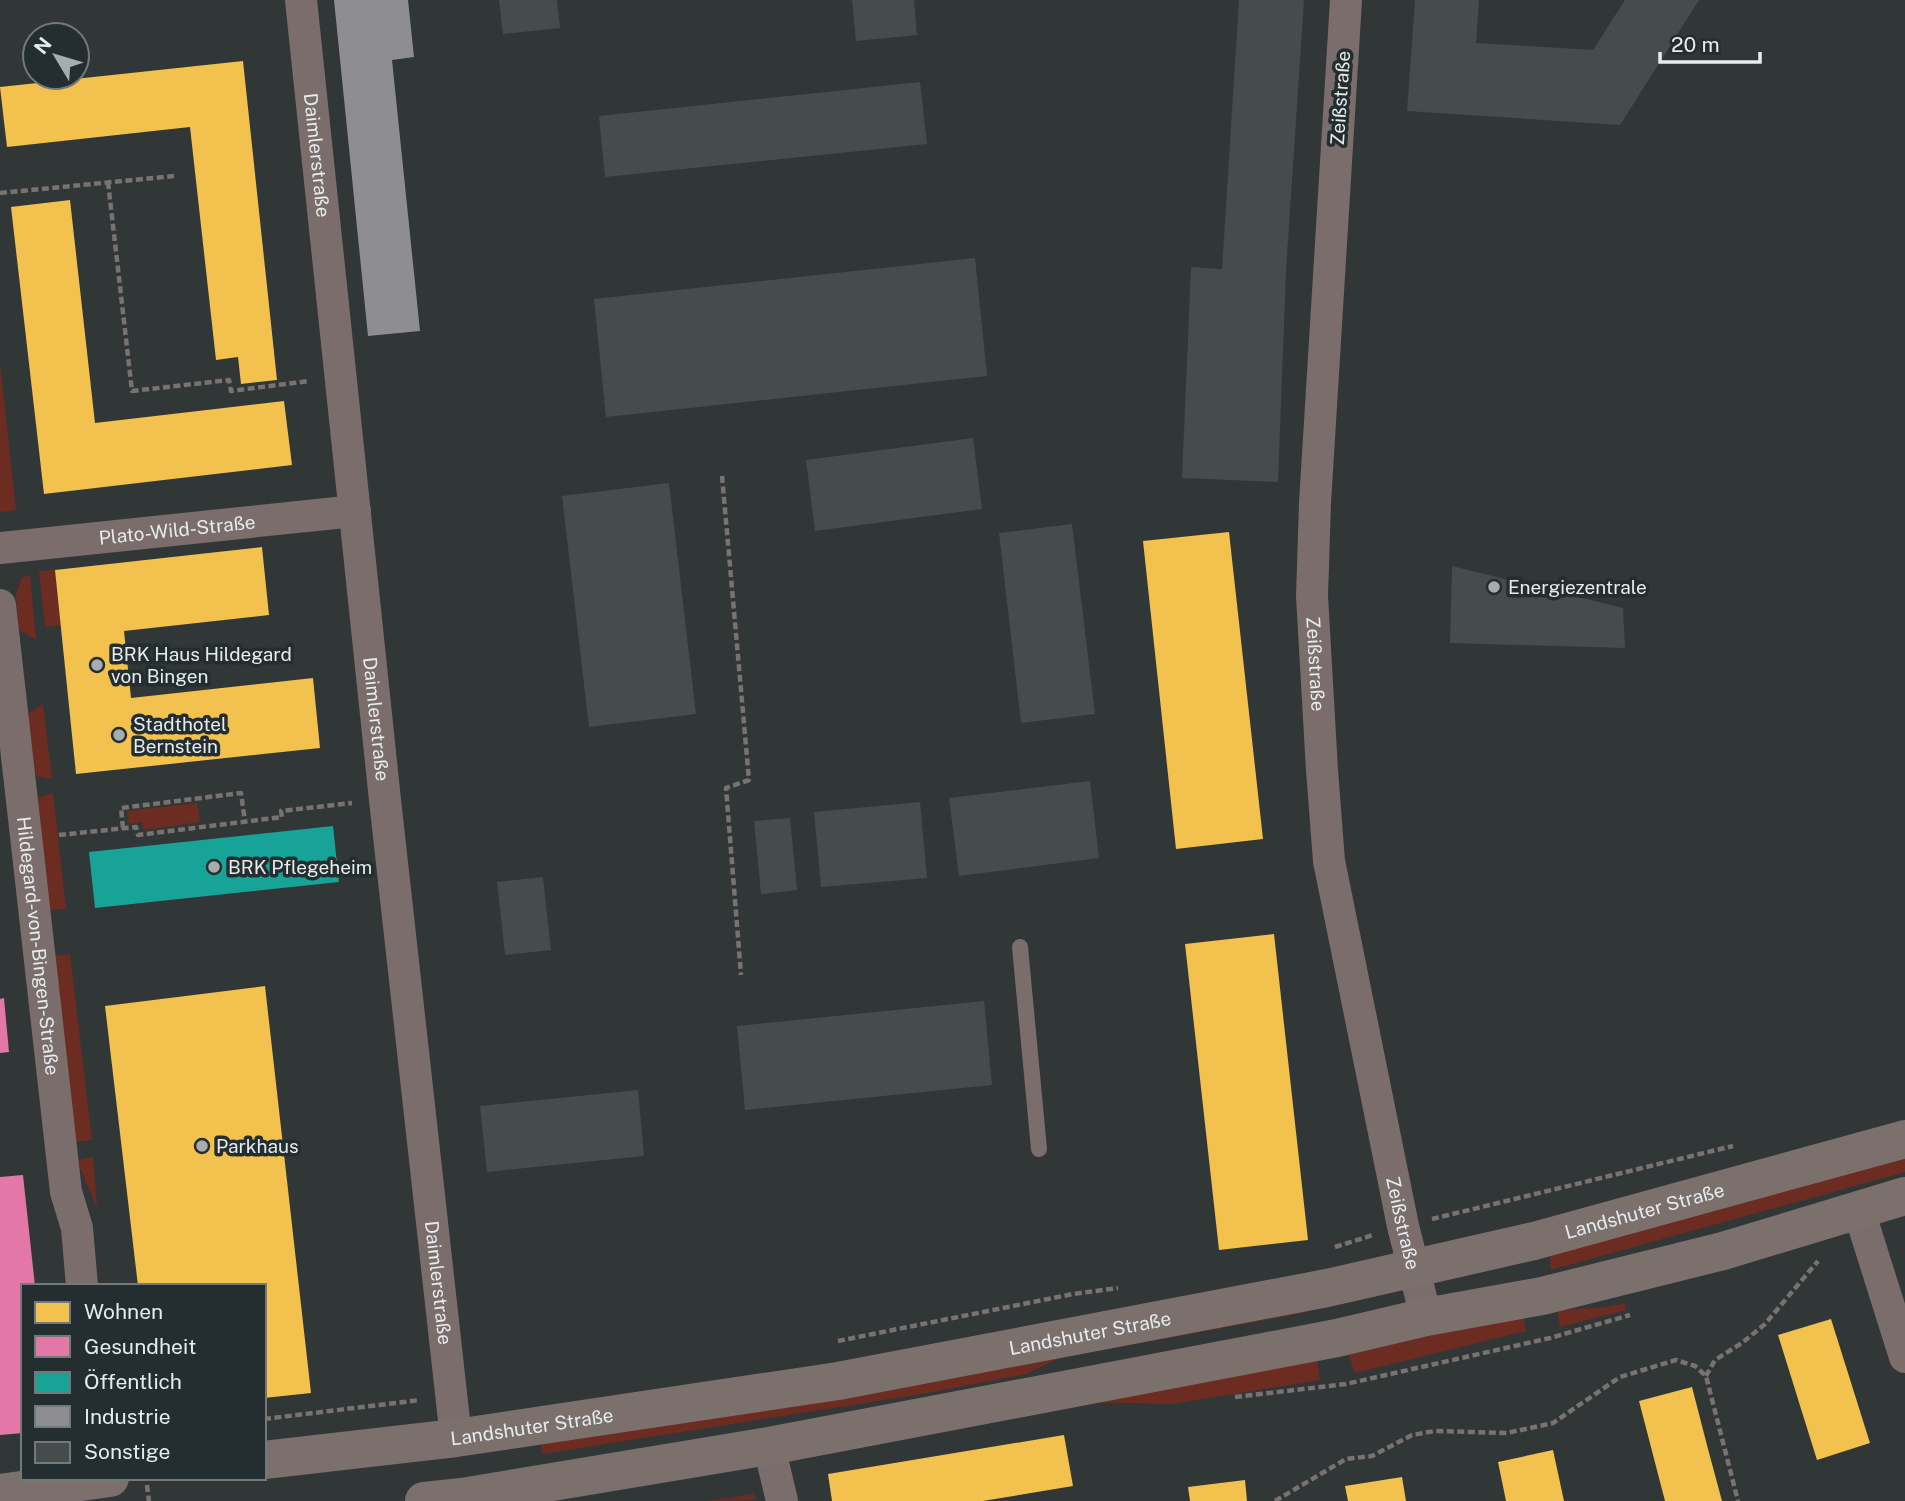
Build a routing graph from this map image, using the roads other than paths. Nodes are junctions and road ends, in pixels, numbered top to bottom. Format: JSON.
{"nodes":[{"id":1,"x":301,"y":0,"type":"edge"},
{"id":2,"x":1346,"y":0,"type":"edge"},
{"id":3,"x":355,"y":511,"type":"junction"},
{"id":4,"x":0,"y":548,"type":"edge"},
{"id":5,"x":0,"y":605,"type":"edge"},
{"id":6,"x":1020,"y":947,"type":"dead end"},
{"id":7,"x":1905,"y":1139,"type":"edge"},
{"id":8,"x":1040,"y":1149,"type":"dead end"},
{"id":9,"x":1905,"y":1196,"type":"edge"},
{"id":10,"x":1859,"y":1211,"type":"junction"},
{"id":11,"x":1415,"y":1269,"type":"junction"},
{"id":12,"x":82,"y":1284,"type":"edge"},
{"id":13,"x":1426,"y":1317,"type":"junction"},
{"id":14,"x":1905,"y":1357,"type":"edge"},
{"id":15,"x":456,"y":1438,"type":"junction"},
{"id":16,"x":769,"y":1446,"type":"junction"},
{"id":17,"x":266,"y":1460,"type":"edge"},
{"id":18,"x":94,"y":1480,"type":"edge"},
{"id":19,"x":108,"y":1480,"type":"edge"},
{"id":20,"x":0,"y":1493,"type":"edge"},
{"id":21,"x":109,"y":1501,"type":"edge"},
{"id":22,"x":424,"y":1501,"type":"edge"},
{"id":23,"x":782,"y":1501,"type":"edge"}],
"edges":[{"from":1,"to":3,"type":"street","name":"Daimlerstraße"},
{"from":2,"to":11,"type":"street","name":"Zeißstraße"},
{"from":3,"to":4,"type":"street","name":"Plato-Wild-Straße"},
{"from":3,"to":15,"type":"street","name":"Daimlerstraße"},
{"from":5,"to":12,"type":"street","name":"Hildegard-von-Bingen-Straße"},
{"from":6,"to":8,"type":"lane"},
{"from":7,"to":11,"type":"main road","name":"Landshuter Straße"},
{"from":9,"to":10,"type":"main road"},
{"from":10,"to":13,"type":"main road"},
{"from":10,"to":14,"type":"street"},
{"from":11,"to":13,"type":"street","name":"Zeißstraße"},
{"from":11,"to":15,"type":"main road","name":"Landshuter Straße"},
{"from":13,"to":16,"type":"main road"},
{"from":15,"to":17,"type":"main road","name":"Landshuter Straße"},
{"from":16,"to":22,"type":"main road"},
{"from":16,"to":23,"type":"street"},
{"from":18,"to":20,"type":"main road"},
{"from":19,"to":21,"type":"street"}]}
